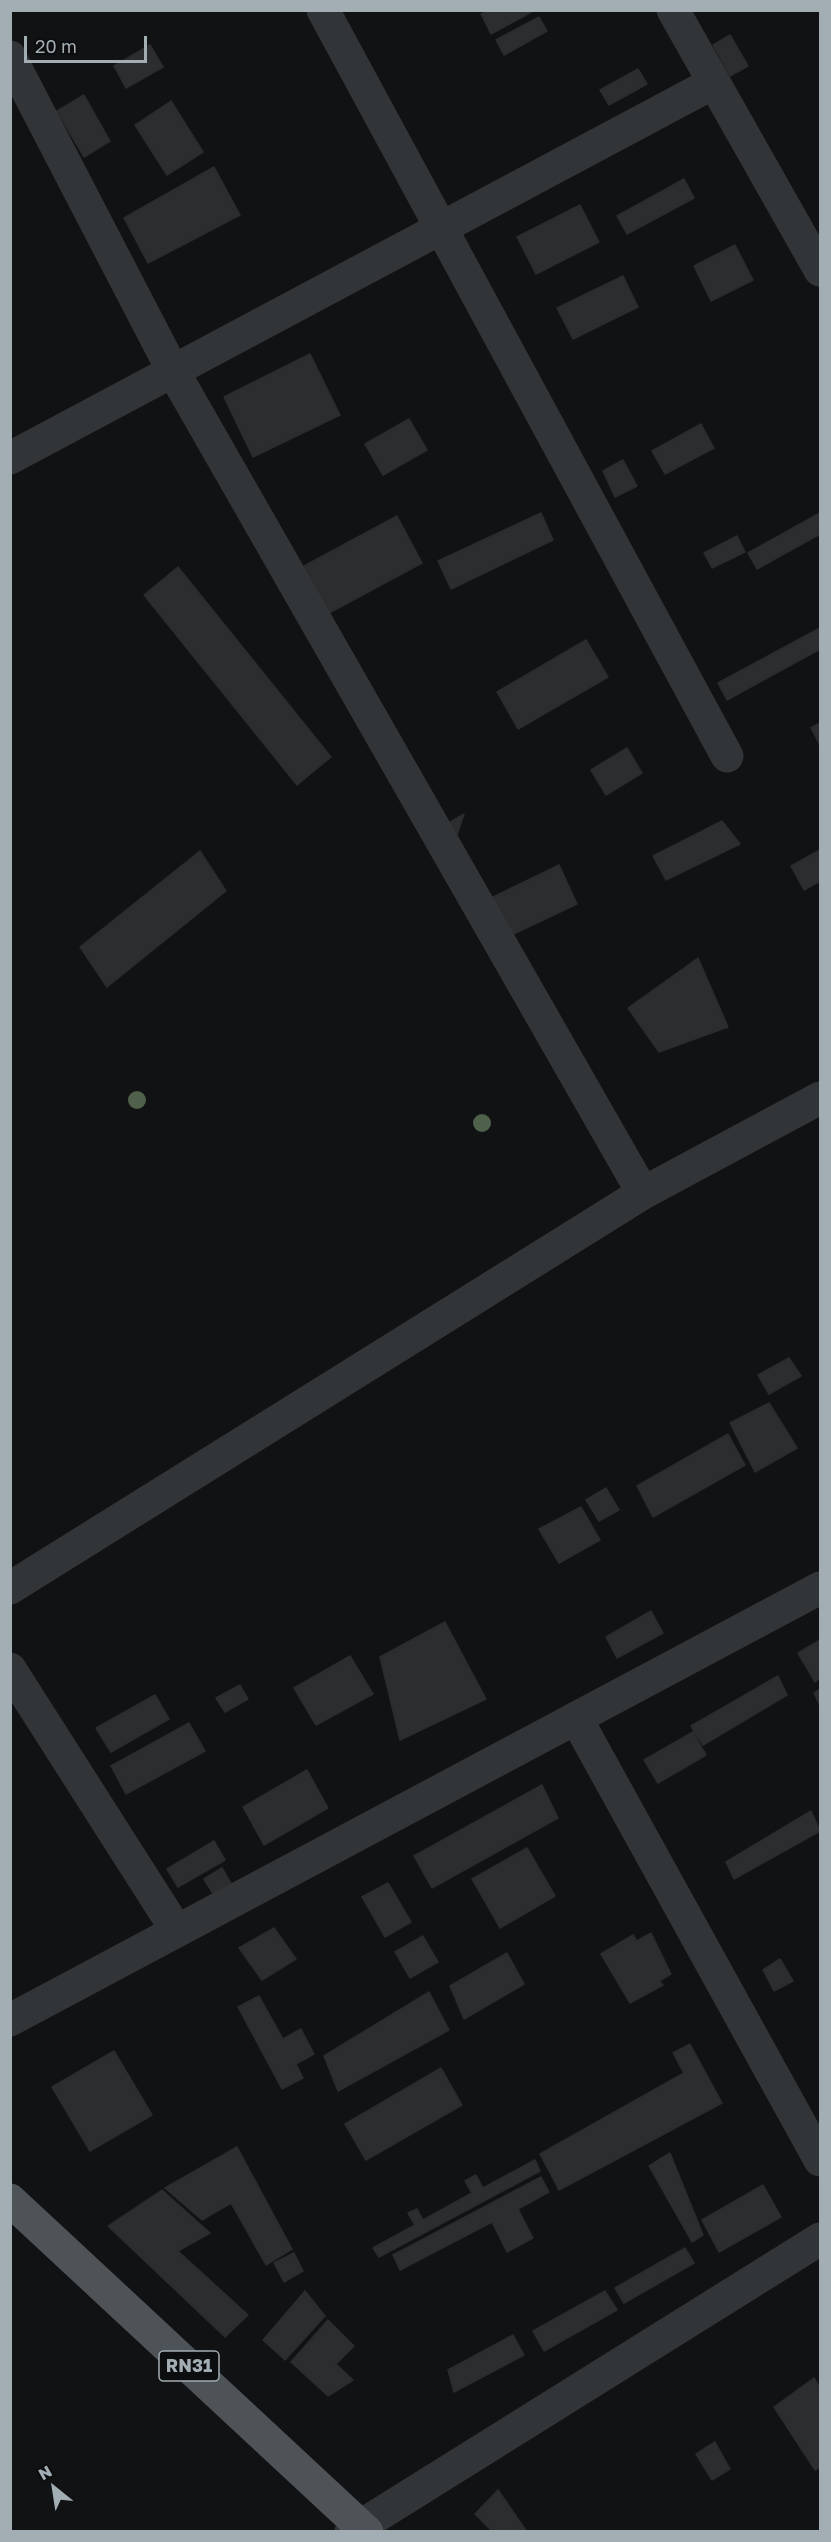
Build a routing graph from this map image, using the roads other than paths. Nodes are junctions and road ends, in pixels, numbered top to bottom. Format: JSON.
{"nodes":[{"id":1,"x":323,"y":10,"type":"edge"},
{"id":2,"x":674,"y":10,"type":"edge"},
{"id":3,"x":11,"y":58,"type":"edge"},
{"id":4,"x":713,"y":83,"type":"junction"},
{"id":5,"x":441,"y":228,"type":"junction"},
{"id":6,"x":820,"y":270,"type":"edge"},
{"id":7,"x":173,"y":371,"type":"junction"},
{"id":8,"x":10,"y":458,"type":"edge"},
{"id":9,"x":727,"y":756,"type":"dead end"},
{"id":10,"x":820,"y":1098,"type":"edge"},
{"id":11,"x":643,"y":1193,"type":"junction"},
{"id":12,"x":10,"y":1588,"type":"edge"},
{"id":13,"x":820,"y":1588,"type":"edge"},
{"id":14,"x":10,"y":1669,"type":"edge"},
{"id":15,"x":576,"y":1718,"type":"junction"},
{"id":16,"x":177,"y":1931,"type":"junction"},
{"id":17,"x":10,"y":2020,"type":"edge"},
{"id":18,"x":820,"y":2160,"type":"edge"},
{"id":19,"x":10,"y":2200,"type":"edge"},
{"id":20,"x":820,"y":2239,"type":"edge"},
{"id":21,"x":359,"y":2529,"type":"edge"}],
"edges":[{"from":1,"to":5,"type":"street"},
{"from":2,"to":4,"type":"street"},
{"from":3,"to":7,"type":"street"},
{"from":4,"to":5,"type":"street"},
{"from":4,"to":6,"type":"street"},
{"from":5,"to":7,"type":"street"},
{"from":5,"to":9,"type":"street"},
{"from":7,"to":8,"type":"street"},
{"from":7,"to":11,"type":"street"},
{"from":10,"to":11,"type":"street"},
{"from":11,"to":12,"type":"street"},
{"from":13,"to":15,"type":"street"},
{"from":14,"to":16,"type":"street"},
{"from":15,"to":16,"type":"street"},
{"from":15,"to":18,"type":"street"},
{"from":16,"to":17,"type":"street"},
{"from":19,"to":21,"type":"main road","number":"RN31"},
{"from":20,"to":21,"type":"street"}]}
